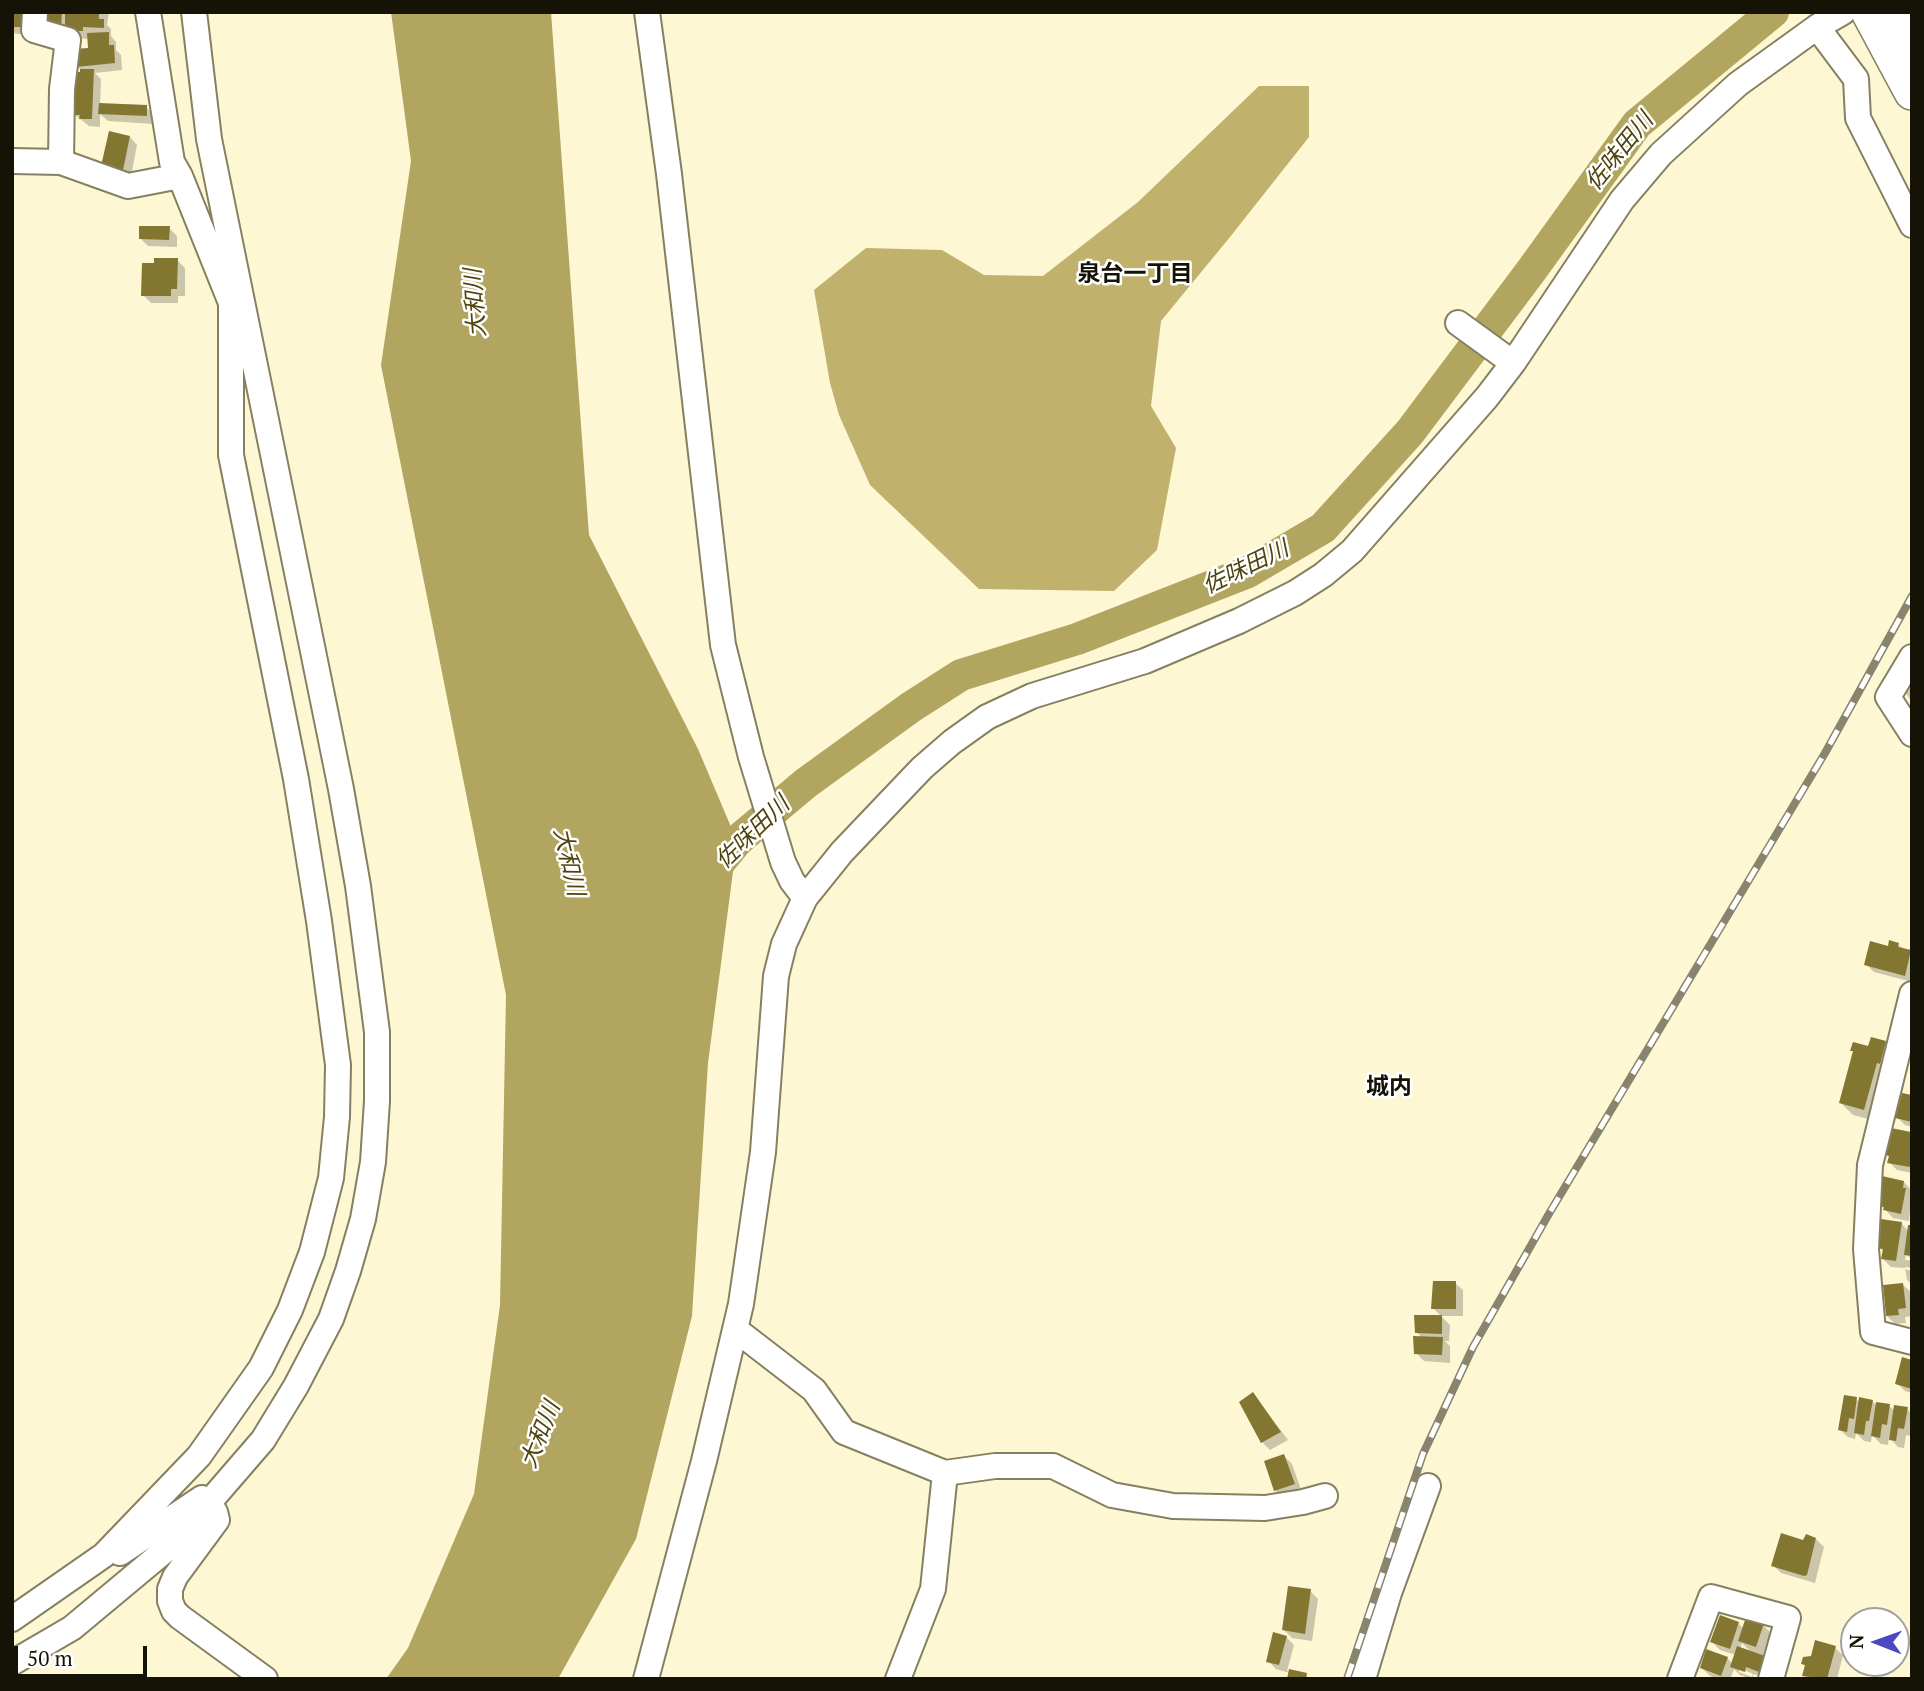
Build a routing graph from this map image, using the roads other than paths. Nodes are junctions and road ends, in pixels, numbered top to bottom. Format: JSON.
{"nodes":[{"id":1,"x":35,"y":12,"type":"edge"},
{"id":2,"x":148,"y":12,"type":"edge"},
{"id":3,"x":194,"y":12,"type":"edge"},
{"id":4,"x":647,"y":12,"type":"edge"},
{"id":5,"x":1871,"y":15,"type":"edge"},
{"id":6,"x":1816,"y":27,"type":"junction"},
{"id":7,"x":1912,"y":40,"type":"edge"},
{"id":8,"x":1912,"y":92,"type":"edge"},
{"id":9,"x":12,"y":161,"type":"edge"},
{"id":10,"x":61,"y":162,"type":"junction"},
{"id":11,"x":180,"y":176,"type":"junction"},
{"id":12,"x":1912,"y":225,"type":"edge"},
{"id":13,"x":237,"y":302,"type":"junction"},
{"id":14,"x":1458,"y":323,"type":"dead end"},
{"id":15,"x":1508,"y":360,"type":"junction"},
{"id":16,"x":1912,"y":657,"type":"edge"},
{"id":17,"x":1912,"y":734,"type":"edge"},
{"id":18,"x":805,"y":898,"type":"junction"},
{"id":19,"x":1912,"y":994,"type":"edge"},
{"id":20,"x":1903,"y":1066,"type":"edge"},
{"id":21,"x":735,"y":1329,"type":"junction"},
{"id":22,"x":1912,"y":1342,"type":"edge"},
{"id":23,"x":946,"y":1473,"type":"junction"},
{"id":24,"x":1428,"y":1486,"type":"dead end"},
{"id":25,"x":1325,"y":1496,"type":"dead end"},
{"id":26,"x":208,"y":1505,"type":"junction"},
{"id":27,"x":104,"y":1555,"type":"junction"},
{"id":28,"x":12,"y":1619,"type":"edge"},
{"id":29,"x":12,"y":1663,"type":"edge"},
{"id":30,"x":265,"y":1679,"type":"edge"},
{"id":31,"x":646,"y":1679,"type":"edge"},
{"id":32,"x":898,"y":1679,"type":"edge"},
{"id":33,"x":1363,"y":1679,"type":"edge"},
{"id":34,"x":1680,"y":1679,"type":"edge"},
{"id":35,"x":1771,"y":1679,"type":"edge"}],
"edges":[{"from":1,"to":10,"type":"street"},
{"from":2,"to":11,"type":"street"},
{"from":3,"to":13,"type":"street"},
{"from":4,"to":18,"type":"street"},
{"from":5,"to":6,"type":"street"},
{"from":5,"to":7,"type":"highway"},
{"from":5,"to":8,"type":"highway"},
{"from":6,"to":12,"type":"street"},
{"from":6,"to":15,"type":"street"},
{"from":9,"to":10,"type":"street"},
{"from":10,"to":11,"type":"street"},
{"from":11,"to":13,"type":"street"},
{"from":13,"to":26,"type":"street"},
{"from":13,"to":27,"type":"street"},
{"from":14,"to":15,"type":"street"},
{"from":15,"to":18,"type":"street"},
{"from":16,"to":17,"type":"street"},
{"from":18,"to":21,"type":"street"},
{"from":19,"to":20,"type":"street"},
{"from":20,"to":22,"type":"street"},
{"from":21,"to":23,"type":"street"},
{"from":21,"to":31,"type":"street"},
{"from":23,"to":25,"type":"street"},
{"from":23,"to":32,"type":"street"},
{"from":24,"to":33,"type":"street"},
{"from":26,"to":27,"type":"street"},
{"from":26,"to":29,"type":"street"},
{"from":26,"to":30,"type":"street"},
{"from":27,"to":28,"type":"street"},
{"from":34,"to":35,"type":"street"}]}
